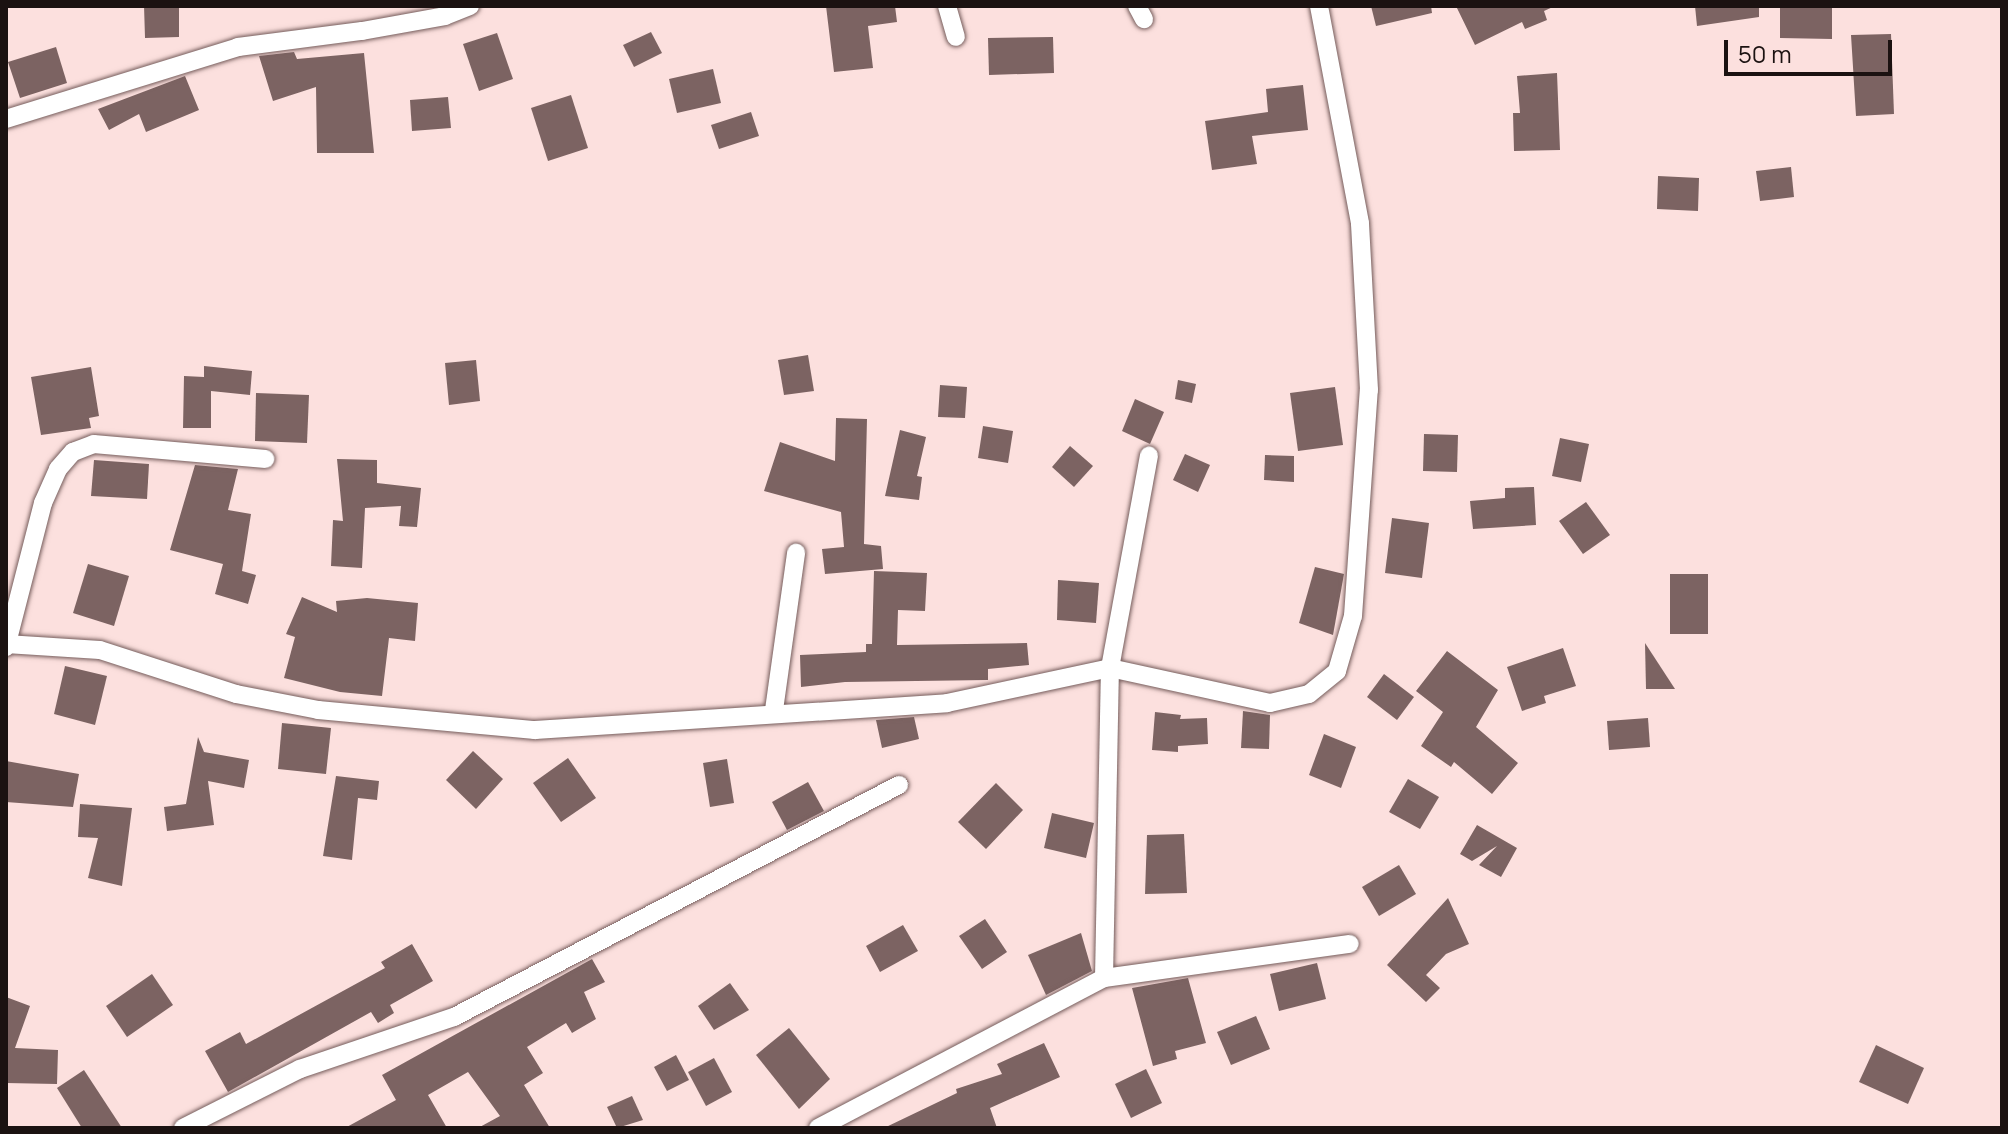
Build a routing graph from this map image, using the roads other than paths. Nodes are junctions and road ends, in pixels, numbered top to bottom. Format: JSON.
{"nodes":[{"id":1,"x":470,"y":6,"type":"edge"},
{"id":2,"x":947,"y":6,"type":"edge"},
{"id":3,"x":1319,"y":6,"type":"edge"},
{"id":4,"x":956,"y":37,"type":"dead end"},
{"id":5,"x":6,"y":119,"type":"edge"},
{"id":6,"x":1149,"y":456,"type":"dead end"},
{"id":7,"x":265,"y":459,"type":"dead end"},
{"id":8,"x":796,"y":553,"type":"dead end"},
{"id":9,"x":6,"y":645,"type":"edge"},
{"id":10,"x":1110,"y":668,"type":"junction"},
{"id":11,"x":774,"y":710,"type":"junction"},
{"id":12,"x":899,"y":785,"type":"dead end"},
{"id":13,"x":1350,"y":944,"type":"dead end"},
{"id":14,"x":1104,"y":978,"type":"junction"},
{"id":15,"x":183,"y":1128,"type":"edge"},
{"id":16,"x":818,"y":1128,"type":"edge"}],
"edges":[{"from":1,"to":5,"type":"street"},
{"from":2,"to":4,"type":"street"},
{"from":3,"to":10,"type":"street"},
{"from":6,"to":10,"type":"street"},
{"from":7,"to":9,"type":"street"},
{"from":8,"to":11,"type":"street"},
{"from":9,"to":11,"type":"street"},
{"from":10,"to":11,"type":"street"},
{"from":10,"to":14,"type":"street"},
{"from":12,"to":15,"type":"street"},
{"from":13,"to":14,"type":"street"},
{"from":14,"to":16,"type":"street"}]}
